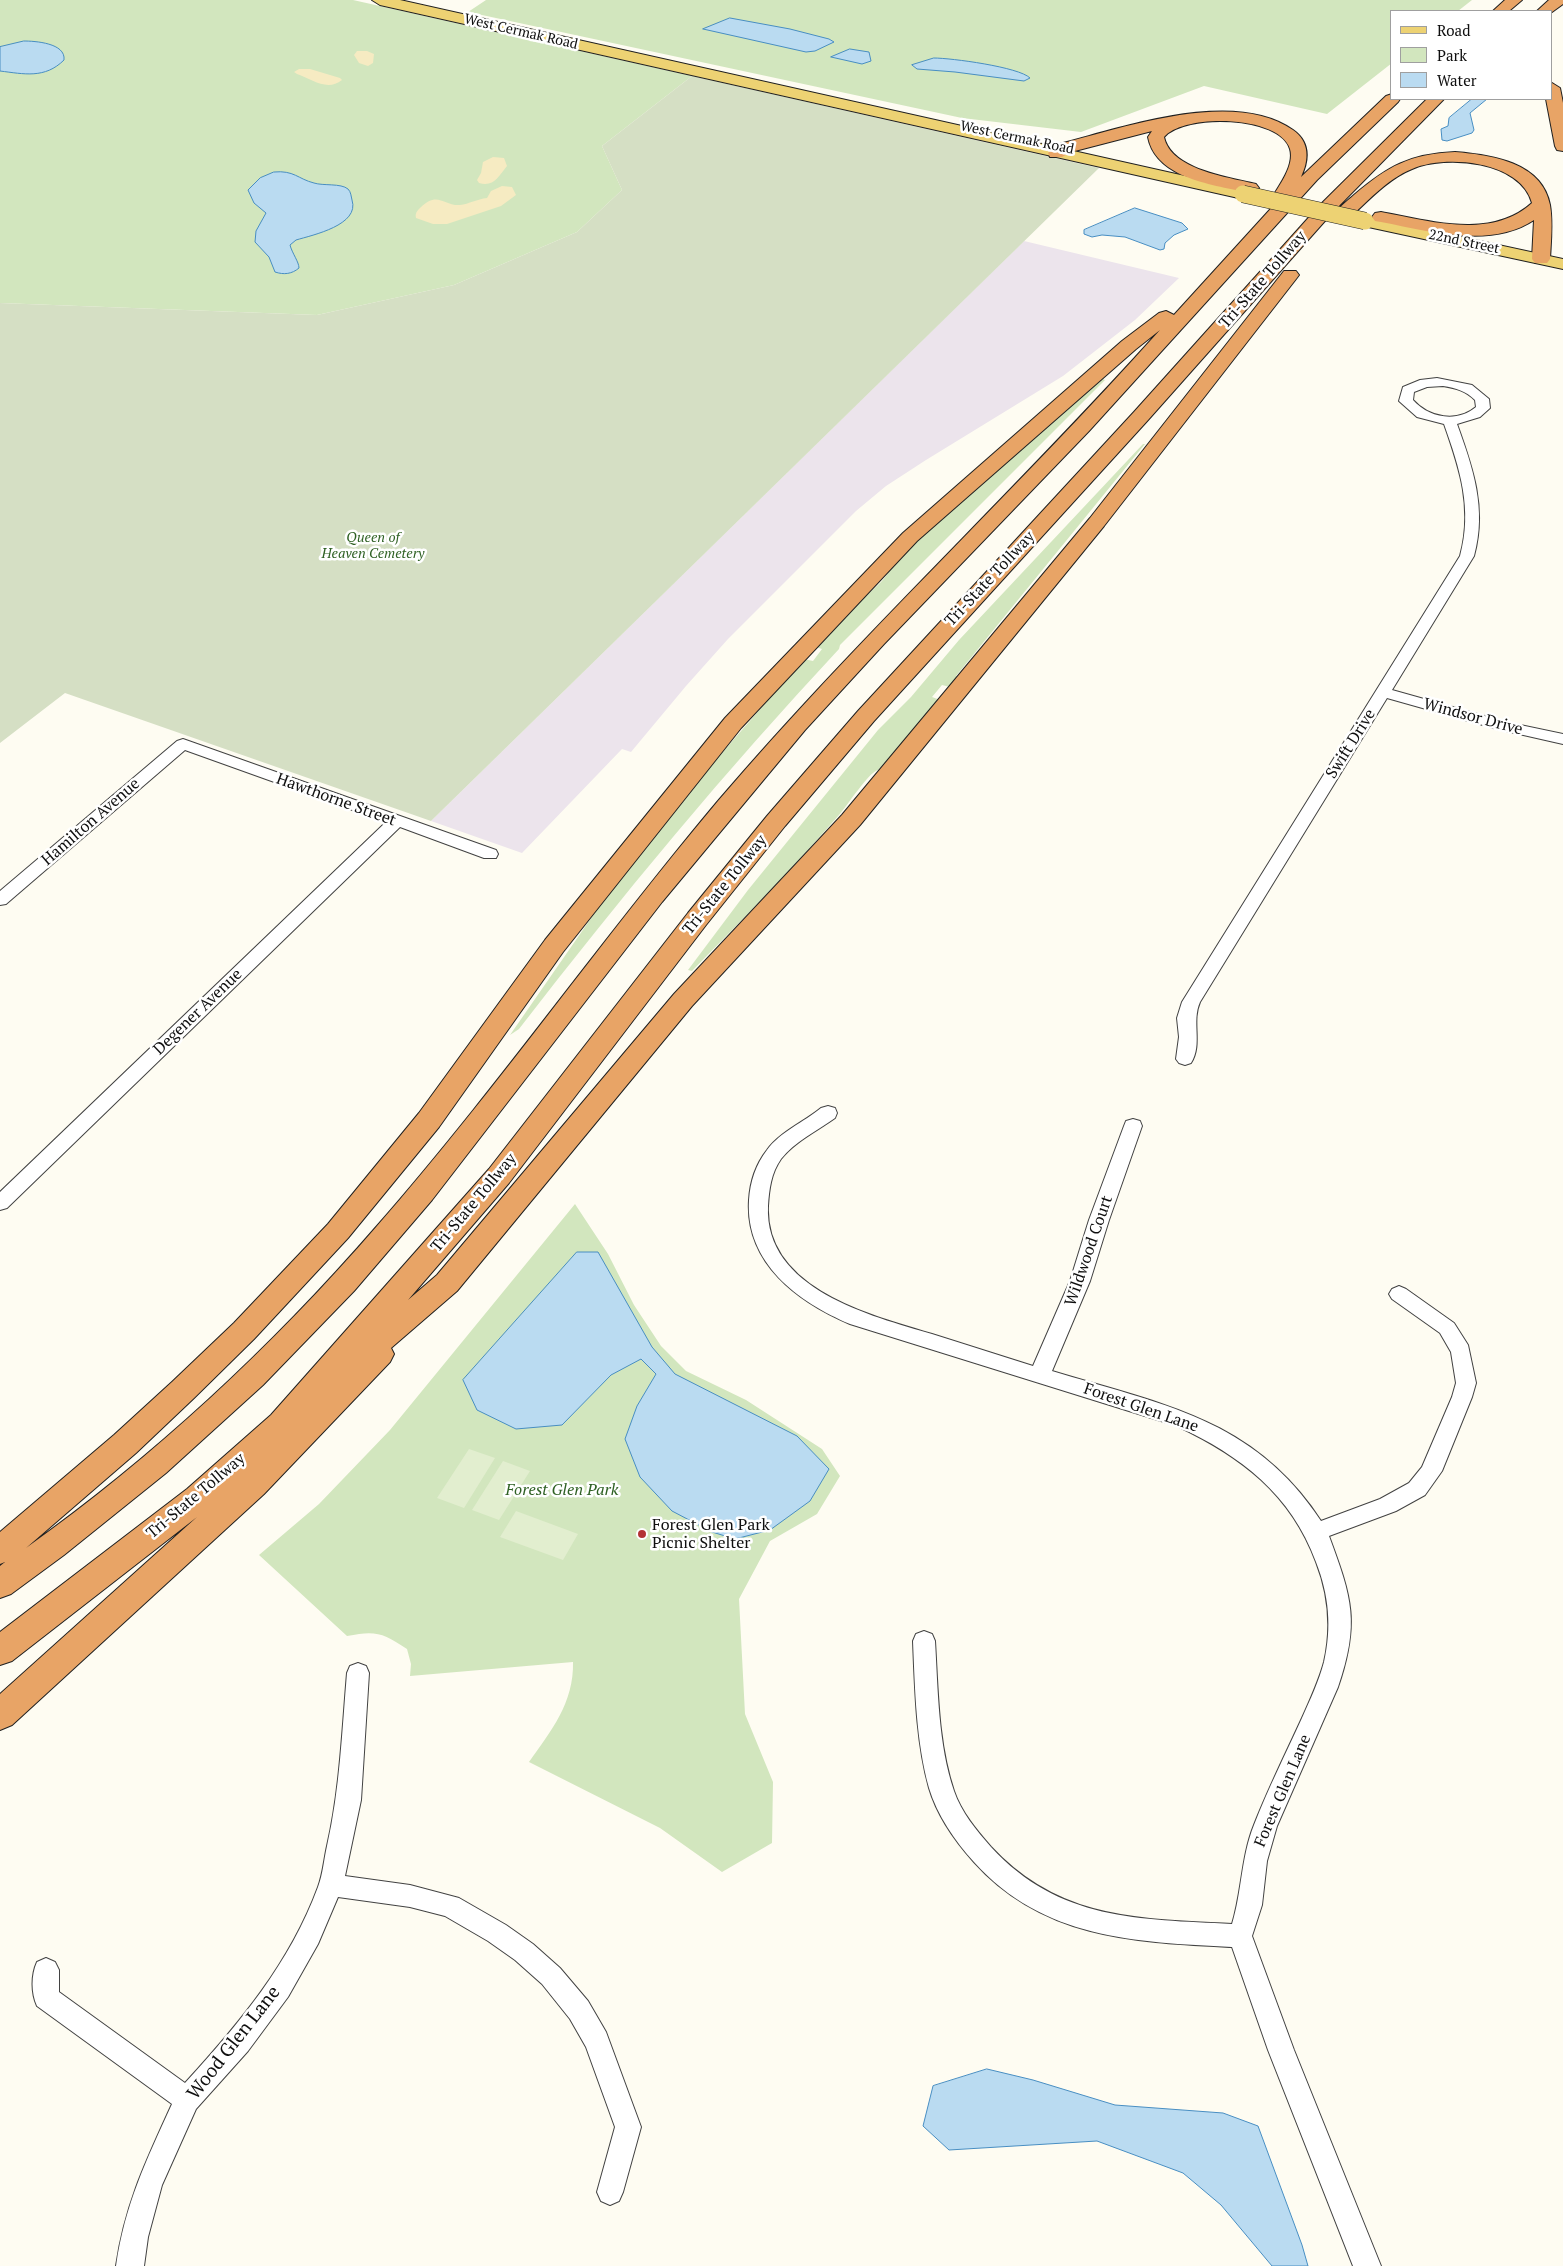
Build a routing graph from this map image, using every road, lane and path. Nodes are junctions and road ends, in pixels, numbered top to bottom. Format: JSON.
{"nodes":[{"id":1,"x":380,"y":0,"type":"edge"},
{"id":2,"x":1514,"y":0,"type":"edge"},
{"id":3,"x":1559,"y":0,"type":"edge"},
{"id":4,"x":1501,"y":10,"type":"edge"},
{"id":5,"x":1545,"y":10,"type":"edge"},
{"id":6,"x":1553,"y":93,"type":"edge"},
{"id":7,"x":1391,"y":100,"type":"edge"},
{"id":8,"x":1435,"y":100,"type":"edge"},
{"id":9,"x":1192,"y":117,"type":"junction"},
{"id":10,"x":1563,"y":146,"type":"edge"},
{"id":11,"x":1061,"y":150,"type":"junction"},
{"id":12,"x":1358,"y":176,"type":"junction"},
{"id":13,"x":1246,"y":191,"type":"junction"},
{"id":14,"x":1541,"y":204,"type":"junction"},
{"id":15,"x":1372,"y":218,"type":"junction"},
{"id":16,"x":1264,"y":226,"type":"junction"},
{"id":17,"x":1310,"y":246,"type":"junction"},
{"id":18,"x":1541,"y":255,"type":"junction"},
{"id":19,"x":1563,"y":257,"type":"edge"},
{"id":20,"x":1232,"y":261,"type":"junction"},
{"id":21,"x":1563,"y":264,"type":"edge"},
{"id":22,"x":1210,"y":378,"type":"junction"},
{"id":23,"x":1449,"y":420,"type":"junction"},
{"id":24,"x":1082,"y":480,"type":"junction"},
{"id":25,"x":1383,"y":692,"type":"junction"},
{"id":26,"x":1563,"y":739,"type":"edge"},
{"id":27,"x":183,"y":744,"type":"joint"},
{"id":28,"x":396,"y":822,"type":"junction"},
{"id":29,"x":490,"y":854,"type":"dead end"},
{"id":30,"x":0,"y":900,"type":"edge"},
{"id":31,"x":1185,"y":1059,"type":"dead end"},
{"id":32,"x":828,"y":1113,"type":"dead end"},
{"id":33,"x":1133,"y":1126,"type":"dead end"},
{"id":34,"x":0,"y":1202,"type":"edge"},
{"id":35,"x":447,"y":1283,"type":"junction"},
{"id":36,"x":1399,"y":1294,"type":"dead end"},
{"id":37,"x":1040,"y":1374,"type":"junction"},
{"id":38,"x":282,"y":1424,"type":"junction"},
{"id":39,"x":1316,"y":1532,"type":"junction"},
{"id":40,"x":0,"y":1551,"type":"edge"},
{"id":41,"x":0,"y":1584,"type":"edge"},
{"id":42,"x":924,"y":1641,"type":"dead end"},
{"id":43,"x":0,"y":1651,"type":"edge"},
{"id":44,"x":358,"y":1673,"type":"dead end"},
{"id":45,"x":0,"y":1715,"type":"edge"},
{"id":46,"x":332,"y":1884,"type":"junction"},
{"id":47,"x":1240,"y":1936,"type":"junction"},
{"id":48,"x":46,"y":1970,"type":"dead end"},
{"id":49,"x":187,"y":2100,"type":"junction"},
{"id":50,"x":610,"y":2192,"type":"dead end"},
{"id":51,"x":130,"y":2266,"type":"edge"},
{"id":52,"x":1367,"y":2266,"type":"edge"}],
"edges":[{"from":1,"to":11,"type":"main road","name":"West Cermak Road"},
{"from":2,"to":4,"type":"highway"},
{"from":3,"to":5,"type":"highway"},
{"from":6,"to":10,"type":"highway"},
{"from":7,"to":16,"type":"highway","name":"Tri-State Tollway"},
{"from":8,"to":12,"type":"highway","name":"Tri-State Tollway"},
{"from":9,"to":11,"type":"highway"},
{"from":9,"to":13,"type":"highway"},
{"from":9,"to":16,"type":"highway"},
{"from":11,"to":13,"type":"main road","name":"West Cermak Road"},
{"from":12,"to":17,"type":"highway"},
{"from":12,"to":24,"type":"highway","name":"Tri-State Tollway"},
{"from":13,"to":15,"type":"main road","name":"West Cermak Road","bridge":true},
{"from":14,"to":15,"type":"highway"},
{"from":14,"to":17,"type":"highway"},
{"from":14,"to":18,"type":"highway"},
{"from":15,"to":18,"type":"main road","name":"22nd Street"},
{"from":16,"to":20,"type":"highway","name":"Tri-State Tollway"},
{"from":17,"to":22,"type":"highway"},
{"from":18,"to":19,"type":"main road","name":"22nd Street"},
{"from":18,"to":21,"type":"main road","name":"22nd Street"},
{"from":20,"to":40,"type":"highway"},
{"from":20,"to":41,"type":"highway","name":"Tri-State Tollway"},
{"from":22,"to":24,"type":"highway"},
{"from":22,"to":35,"type":"highway"},
{"from":23,"to":23,"type":"street"},
{"from":23,"to":25,"type":"street","name":"Swift Drive"},
{"from":24,"to":38,"type":"highway","name":"Tri-State Tollway"},
{"from":25,"to":26,"type":"street","name":"Windsor Drive"},
{"from":25,"to":31,"type":"street","name":"Swift Drive"},
{"from":27,"to":28,"type":"street","name":"Hawthorne Street"},
{"from":27,"to":30,"type":"street","name":"Hamilton Avenue"},
{"from":28,"to":29,"type":"street","name":"Hawthorne Street"},
{"from":28,"to":34,"type":"street","name":"Degener Avenue"},
{"from":32,"to":37,"type":"street","name":"Forest Glen Lane"},
{"from":33,"to":37,"type":"street","name":"Wildwood Court"},
{"from":35,"to":38,"type":"highway"},
{"from":35,"to":45,"type":"highway"},
{"from":36,"to":39,"type":"street"},
{"from":37,"to":39,"type":"street","name":"Forest Glen Lane"},
{"from":38,"to":43,"type":"highway","name":"Tri-State Tollway"},
{"from":39,"to":47,"type":"street","name":"Forest Glen Lane"},
{"from":42,"to":47,"type":"street"},
{"from":44,"to":46,"type":"street","name":"Wood Glen Lane"},
{"from":46,"to":49,"type":"street","name":"Wood Glen Lane"},
{"from":46,"to":50,"type":"street"},
{"from":47,"to":52,"type":"street"},
{"from":48,"to":49,"type":"street"},
{"from":49,"to":51,"type":"street","name":"Wood Glen Lane"}]}
